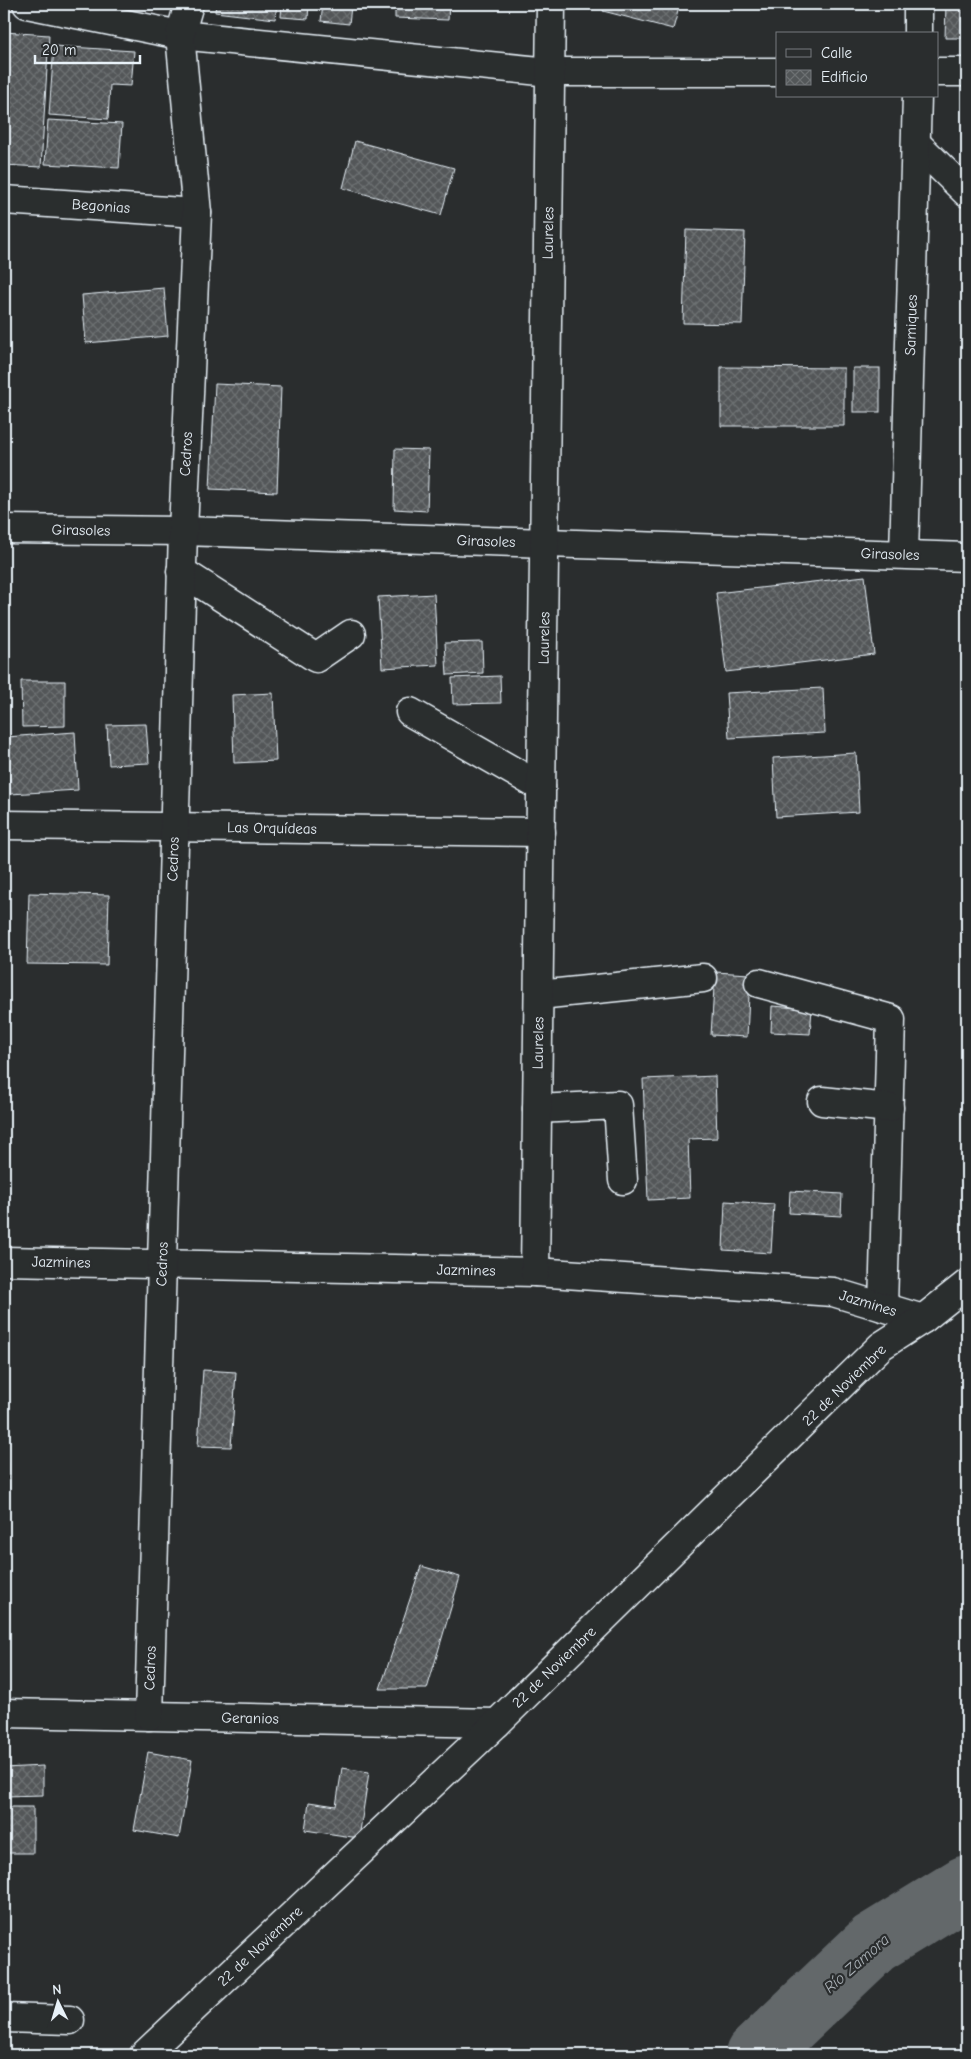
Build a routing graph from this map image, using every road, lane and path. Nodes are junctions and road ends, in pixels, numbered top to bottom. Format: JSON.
{"nodes":[{"id":1,"x":27,"y":4,"type":"edge"},
{"id":2,"x":189,"y":4,"type":"edge"},
{"id":3,"x":551,"y":4,"type":"edge"},
{"id":4,"x":918,"y":4,"type":"edge"},
{"id":5,"x":918,"y":32,"type":"edge"},
{"id":6,"x":180,"y":35,"type":"junction"},
{"id":7,"x":550,"y":72,"type":"junction"},
{"id":8,"x":776,"y":72,"type":"edge"},
{"id":9,"x":938,"y":72,"type":"edge"},
{"id":10,"x":967,"y":72,"type":"edge"},
{"id":11,"x":918,"y":98,"type":"edge"},
{"id":12,"x":917,"y":144,"type":"junction"},
{"id":13,"x":967,"y":193,"type":"edge"},
{"id":14,"x":4,"y":200,"type":"edge"},
{"id":15,"x":197,"y":213,"type":"junction"},
{"id":16,"x":4,"y":529,"type":"edge"},
{"id":17,"x":182,"y":531,"type":"junction"},
{"id":18,"x":545,"y":543,"type":"junction"},
{"id":19,"x":904,"y":554,"type":"junction"},
{"id":20,"x":967,"y":557,"type":"edge"},
{"id":21,"x":181,"y":571,"type":"junction"},
{"id":22,"x":351,"y":634,"type":"dead end"},
{"id":23,"x":410,"y":712,"type":"dead end"},
{"id":24,"x":541,"y":787,"type":"junction"},
{"id":25,"x":4,"y":825,"type":"edge"},
{"id":26,"x":174,"y":827,"type":"junction"},
{"id":27,"x":541,"y":832,"type":"junction"},
{"id":28,"x":703,"y":978,"type":"dead end"},
{"id":29,"x":759,"y":983,"type":"dead end"},
{"id":30,"x":539,"y":995,"type":"junction"},
{"id":31,"x":822,"y":1101,"type":"dead end"},
{"id":32,"x":889,"y":1108,"type":"junction"},
{"id":33,"x":537,"y":1109,"type":"junction"},
{"id":34,"x":622,"y":1180,"type":"dead end"},
{"id":35,"x":4,"y":1261,"type":"edge"},
{"id":36,"x":162,"y":1264,"type":"junction"},
{"id":37,"x":535,"y":1272,"type":"junction"},
{"id":38,"x":967,"y":1284,"type":"edge"},
{"id":39,"x":883,"y":1307,"type":"junction"},
{"id":40,"x":923,"y":1319,"type":"junction"},
{"id":41,"x":4,"y":1713,"type":"edge"},
{"id":42,"x":149,"y":1716,"type":"junction"},
{"id":43,"x":497,"y":1723,"type":"junction"},
{"id":44,"x":4,"y":2018,"type":"edge"},
{"id":45,"x":70,"y":2020,"type":"dead end"},
{"id":46,"x":144,"y":2055,"type":"edge"}],
"edges":[{"from":1,"to":6,"type":"street"},
{"from":2,"to":6,"type":"street","name":"Cedros"},
{"from":3,"to":7,"type":"street","name":"Laureles"},
{"from":4,"to":5,"type":"street"},
{"from":6,"to":7,"type":"street"},
{"from":6,"to":15,"type":"street","name":"Cedros"},
{"from":7,"to":8,"type":"street"},
{"from":7,"to":18,"type":"street","name":"Laureles"},
{"from":9,"to":10,"type":"street"},
{"from":11,"to":12,"type":"street","name":"Samiques"},
{"from":12,"to":13,"type":"street"},
{"from":12,"to":19,"type":"street","name":"Samiques"},
{"from":14,"to":15,"type":"street","name":"Begonias"},
{"from":15,"to":17,"type":"street","name":"Cedros"},
{"from":16,"to":17,"type":"street","name":"Girasoles"},
{"from":17,"to":18,"type":"street","name":"Girasoles"},
{"from":17,"to":21,"type":"street","name":"Cedros"},
{"from":18,"to":19,"type":"street","name":"Girasoles"},
{"from":18,"to":24,"type":"street","name":"Laureles"},
{"from":19,"to":20,"type":"street","name":"Girasoles"},
{"from":21,"to":22,"type":"street"},
{"from":21,"to":26,"type":"street","name":"Cedros"},
{"from":23,"to":24,"type":"street"},
{"from":24,"to":27,"type":"street","name":"Laureles"},
{"from":25,"to":26,"type":"street","name":"Las Orquídeas"},
{"from":26,"to":27,"type":"street","name":"Las Orquídeas"},
{"from":26,"to":36,"type":"street","name":"Cedros"},
{"from":27,"to":30,"type":"street","name":"Laureles"},
{"from":28,"to":30,"type":"street"},
{"from":29,"to":32,"type":"street"},
{"from":30,"to":33,"type":"street","name":"Laureles"},
{"from":31,"to":32,"type":"street"},
{"from":32,"to":39,"type":"street"},
{"from":33,"to":34,"type":"street"},
{"from":33,"to":37,"type":"street","name":"Laureles"},
{"from":35,"to":36,"type":"street","name":"Jazmines"},
{"from":36,"to":37,"type":"street","name":"Jazmines"},
{"from":36,"to":42,"type":"street","name":"Cedros"},
{"from":37,"to":39,"type":"street","name":"Jazmines"},
{"from":38,"to":40,"type":"street","name":"22 de Noviembre"},
{"from":39,"to":40,"type":"street","name":"Jazmines"},
{"from":40,"to":43,"type":"street","name":"22 de Noviembre"},
{"from":41,"to":42,"type":"street","name":"Geranios"},
{"from":42,"to":43,"type":"street","name":"Geranios"},
{"from":43,"to":46,"type":"street","name":"22 de Noviembre"},
{"from":44,"to":45,"type":"street"}]}
